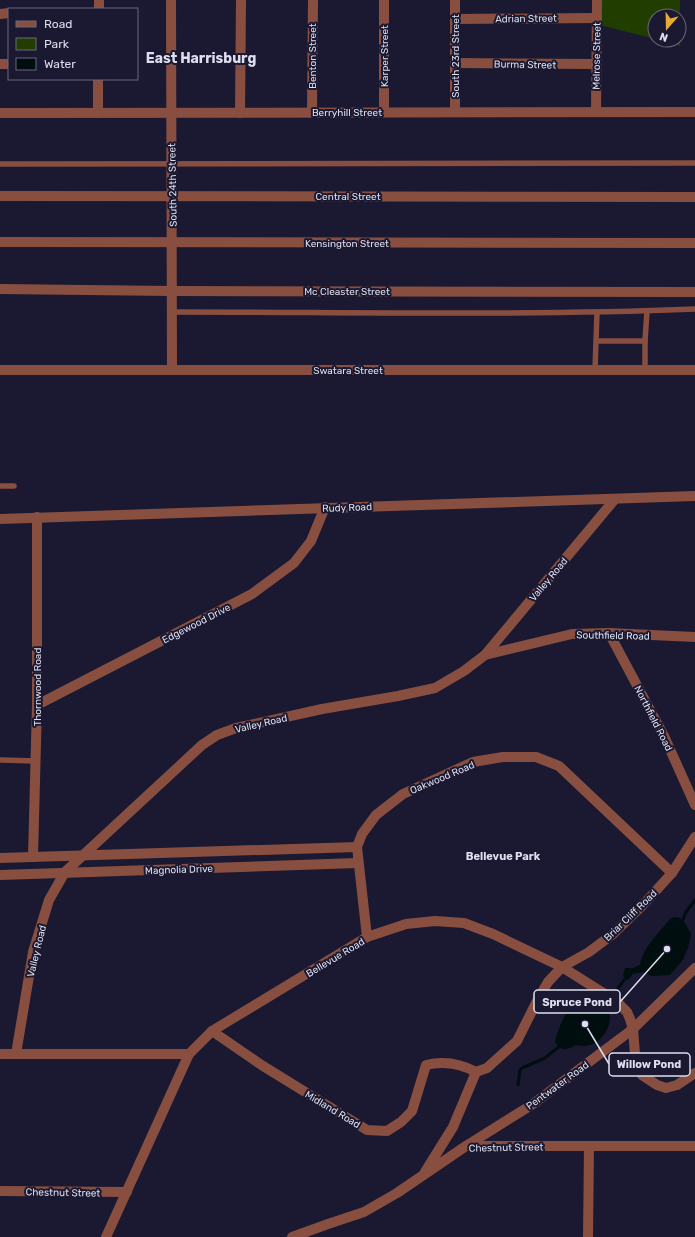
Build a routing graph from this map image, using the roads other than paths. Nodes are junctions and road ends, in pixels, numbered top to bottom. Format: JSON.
{"nodes":[{"id":1,"x":171,"y":0,"type":"edge"},
{"id":2,"x":241,"y":0,"type":"edge"},
{"id":3,"x":313,"y":0,"type":"edge"},
{"id":4,"x":384,"y":0,"type":"edge"},
{"id":5,"x":455,"y":0,"type":"edge"},
{"id":6,"x":597,"y":0,"type":"edge"},
{"id":7,"x":597,"y":18,"type":"junction"},
{"id":8,"x":455,"y":19,"type":"junction"},
{"id":9,"x":455,"y":63,"type":"junction"},
{"id":10,"x":596,"y":64,"type":"junction"},
{"id":11,"x":98,"y":80,"type":"edge"},
{"id":12,"x":240,"y":112,"type":"junction"},
{"id":13,"x":312,"y":112,"type":"junction"},
{"id":14,"x":384,"y":112,"type":"junction"},
{"id":15,"x":455,"y":112,"type":"junction"},
{"id":16,"x":596,"y":112,"type":"junction"},
{"id":17,"x":695,"y":112,"type":"edge"},
{"id":18,"x":0,"y":113,"type":"edge"},
{"id":19,"x":98,"y":113,"type":"junction"},
{"id":20,"x":171,"y":113,"type":"junction"},
{"id":21,"x":0,"y":164,"type":"edge"},
{"id":22,"x":171,"y":164,"type":"junction"},
{"id":23,"x":695,"y":164,"type":"edge"},
{"id":24,"x":0,"y":196,"type":"edge"},
{"id":25,"x":172,"y":196,"type":"junction"},
{"id":26,"x":695,"y":197,"type":"edge"},
{"id":27,"x":0,"y":242,"type":"edge"},
{"id":28,"x":172,"y":243,"type":"junction"},
{"id":29,"x":695,"y":243,"type":"edge"},
{"id":30,"x":0,"y":289,"type":"edge"},
{"id":31,"x":172,"y":291,"type":"junction"},
{"id":32,"x":695,"y":292,"type":"edge"},
{"id":33,"x":695,"y":309,"type":"edge"},
{"id":34,"x":647,"y":311,"type":"junction"},
{"id":35,"x":172,"y":312,"type":"junction"},
{"id":36,"x":597,"y":312,"type":"junction"},
{"id":37,"x":597,"y":341,"type":"junction"},
{"id":38,"x":645,"y":341,"type":"junction"},
{"id":39,"x":0,"y":370,"type":"edge"},
{"id":40,"x":172,"y":370,"type":"junction"},
{"id":41,"x":595,"y":370,"type":"junction"},
{"id":42,"x":645,"y":370,"type":"junction"},
{"id":43,"x":695,"y":370,"type":"edge"},
{"id":44,"x":0,"y":486,"type":"edge"},
{"id":45,"x":14,"y":486,"type":"dead end"},
{"id":46,"x":695,"y":496,"type":"edge"},
{"id":47,"x":615,"y":499,"type":"junction"},
{"id":48,"x":325,"y":508,"type":"junction"},
{"id":49,"x":37,"y":517,"type":"junction"},
{"id":50,"x":0,"y":519,"type":"edge"},
{"id":51,"x":609,"y":633,"type":"junction"},
{"id":52,"x":695,"y":637,"type":"edge"},
{"id":53,"x":485,"y":655,"type":"junction"},
{"id":54,"x":37,"y":705,"type":"junction"},
{"id":55,"x":1,"y":760,"type":"edge"},
{"id":56,"x":36,"y":761,"type":"junction"},
{"id":57,"x":695,"y":805,"type":"edge"},
{"id":58,"x":695,"y":837,"type":"edge"},
{"id":59,"x":356,"y":846,"type":"junction"},
{"id":60,"x":84,"y":855,"type":"junction"},
{"id":61,"x":33,"y":857,"type":"junction"},
{"id":62,"x":0,"y":858,"type":"edge"},
{"id":63,"x":358,"y":863,"type":"junction"},
{"id":64,"x":65,"y":872,"type":"junction"},
{"id":65,"x":672,"y":873,"type":"junction"},
{"id":66,"x":0,"y":875,"type":"edge"},
{"id":67,"x":367,"y":937,"type":"junction"},
{"id":68,"x":562,"y":967,"type":"junction"},
{"id":69,"x":695,"y":968,"type":"edge"},
{"id":70,"x":633,"y":1029,"type":"junction"},
{"id":71,"x":212,"y":1031,"type":"junction"},
{"id":72,"x":0,"y":1054,"type":"edge"},
{"id":73,"x":16,"y":1054,"type":"junction"},
{"id":74,"x":189,"y":1054,"type":"junction"},
{"id":75,"x":476,"y":1072,"type":"junction"},
{"id":76,"x":695,"y":1073,"type":"edge"},
{"id":77,"x":466,"y":1146,"type":"junction"},
{"id":78,"x":589,"y":1146,"type":"junction"},
{"id":79,"x":695,"y":1146,"type":"edge"},
{"id":80,"x":422,"y":1176,"type":"junction"},
{"id":81,"x":0,"y":1191,"type":"edge"},
{"id":82,"x":127,"y":1192,"type":"junction"},
{"id":83,"x":106,"y":1237,"type":"edge"},
{"id":84,"x":292,"y":1237,"type":"edge"},
{"id":85,"x":588,"y":1237,"type":"edge"}],
"edges":[{"from":1,"to":20,"type":"street","name":"South 24th Street"},
{"from":2,"to":12,"type":"street"},
{"from":3,"to":13,"type":"street","name":"Benton Street"},
{"from":4,"to":14,"type":"street","name":"Karper Street"},
{"from":5,"to":8,"type":"street","name":"South 23rd Street"},
{"from":6,"to":7,"type":"street","name":"Melrose Street"},
{"from":7,"to":8,"type":"street","name":"Adrian Street"},
{"from":7,"to":10,"type":"street","name":"Melrose Street"},
{"from":8,"to":9,"type":"street","name":"South 23rd Street"},
{"from":9,"to":10,"type":"street","name":"Burma Street"},
{"from":9,"to":15,"type":"street","name":"South 23rd Street"},
{"from":10,"to":16,"type":"street","name":"Melrose Street"},
{"from":11,"to":19,"type":"street"},
{"from":12,"to":13,"type":"street","name":"Berryhill Street"},
{"from":12,"to":20,"type":"street","name":"Berryhill Street"},
{"from":13,"to":14,"type":"street","name":"Berryhill Street"},
{"from":14,"to":15,"type":"street","name":"Berryhill Street"},
{"from":15,"to":16,"type":"street","name":"Berryhill Street"},
{"from":16,"to":17,"type":"street","name":"Berryhill Street"},
{"from":18,"to":19,"type":"street","name":"Berryhill Street"},
{"from":19,"to":20,"type":"street","name":"Berryhill Street"},
{"from":20,"to":22,"type":"street","name":"South 24th Street"},
{"from":21,"to":22,"type":"lane"},
{"from":22,"to":23,"type":"lane"},
{"from":22,"to":25,"type":"street","name":"South 24th Street"},
{"from":24,"to":25,"type":"street","name":"Central Street"},
{"from":25,"to":26,"type":"street","name":"Central Street"},
{"from":25,"to":28,"type":"street","name":"South 24th Street"},
{"from":27,"to":28,"type":"street","name":"Kensington Street"},
{"from":28,"to":29,"type":"street","name":"Kensington Street"},
{"from":28,"to":31,"type":"street","name":"South 24th Street"},
{"from":30,"to":31,"type":"street","name":"Mc Cleaster Street"},
{"from":31,"to":32,"type":"street","name":"Mc Cleaster Street"},
{"from":31,"to":35,"type":"street","name":"South 24th Street"},
{"from":33,"to":34,"type":"lane"},
{"from":34,"to":36,"type":"lane"},
{"from":34,"to":38,"type":"lane"},
{"from":35,"to":36,"type":"lane"},
{"from":35,"to":40,"type":"street","name":"South 24th Street"},
{"from":36,"to":37,"type":"lane"},
{"from":37,"to":38,"type":"lane"},
{"from":37,"to":41,"type":"lane"},
{"from":38,"to":42,"type":"lane"},
{"from":39,"to":40,"type":"street","name":"Swatara Street"},
{"from":40,"to":41,"type":"street","name":"Swatara Street"},
{"from":41,"to":42,"type":"street","name":"Swatara Street"},
{"from":42,"to":43,"type":"street","name":"Swatara Street"},
{"from":44,"to":45,"type":"lane"},
{"from":46,"to":47,"type":"street","name":"Rudy Road"},
{"from":47,"to":48,"type":"street","name":"Rudy Road"},
{"from":47,"to":53,"type":"street","name":"Valley Road"},
{"from":48,"to":49,"type":"street","name":"Rudy Road"},
{"from":48,"to":54,"type":"street","name":"Edgewood Drive"},
{"from":49,"to":50,"type":"street","name":"Rudy Road"},
{"from":49,"to":54,"type":"street","name":"Thornwood Road"},
{"from":51,"to":52,"type":"street","name":"Southfield Road"},
{"from":51,"to":53,"type":"street","name":"Southfield Road"},
{"from":51,"to":57,"type":"street","name":"Northfield Road"},
{"from":53,"to":60,"type":"street","name":"Valley Road"},
{"from":54,"to":56,"type":"street","name":"Thornwood Road"},
{"from":55,"to":56,"type":"lane"},
{"from":56,"to":61,"type":"street","name":"Thornwood Road"},
{"from":58,"to":65,"type":"street","name":"Briar Cliff Road"},
{"from":59,"to":60,"type":"street","name":"Magnolia Drive"},
{"from":59,"to":63,"type":"street"},
{"from":59,"to":65,"type":"street","name":"Oakwood Road"},
{"from":60,"to":61,"type":"street","name":"Magnolia Drive"},
{"from":60,"to":64,"type":"street","name":"Valley Road"},
{"from":61,"to":62,"type":"street","name":"Magnolia Drive"},
{"from":63,"to":64,"type":"street","name":"Magnolia Drive"},
{"from":63,"to":67,"type":"street"},
{"from":64,"to":66,"type":"street","name":"Magnolia Drive"},
{"from":64,"to":73,"type":"street","name":"Valley Road"},
{"from":65,"to":68,"type":"street","name":"Briar Cliff Road"},
{"from":67,"to":68,"type":"street","name":"Bellevue Road"},
{"from":67,"to":71,"type":"street","name":"Bellevue Road"},
{"from":68,"to":70,"type":"street","name":"Bellevue Road"},
{"from":68,"to":75,"type":"street","name":"Briar Cliff Road"},
{"from":69,"to":70,"type":"street","name":"Pentwater Road"},
{"from":70,"to":76,"type":"street","name":"Bellevue Road"},
{"from":70,"to":77,"type":"street","name":"Pentwater Road"},
{"from":71,"to":74,"type":"street","name":"Bellevue Road"},
{"from":71,"to":75,"type":"street","name":"Midland Road"},
{"from":72,"to":73,"type":"street"},
{"from":73,"to":74,"type":"street"},
{"from":74,"to":82,"type":"street","name":"Bellevue Road"},
{"from":75,"to":80,"type":"street"},
{"from":77,"to":78,"type":"street","name":"Chestnut Street"},
{"from":77,"to":80,"type":"street","name":"Chestnut Street"},
{"from":78,"to":79,"type":"street","name":"Chestnut Street"},
{"from":78,"to":85,"type":"street"},
{"from":80,"to":84,"type":"street","name":"Chestnut Street"},
{"from":81,"to":82,"type":"street","name":"Chestnut Street"},
{"from":82,"to":83,"type":"street","name":"Bellevue Road"}]}
